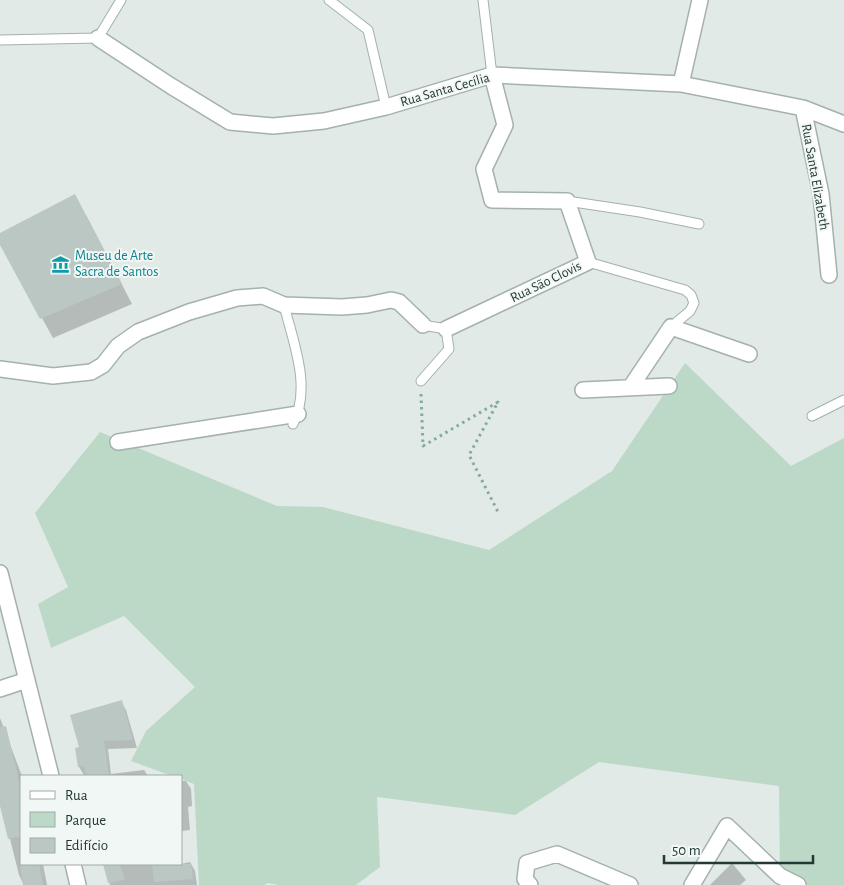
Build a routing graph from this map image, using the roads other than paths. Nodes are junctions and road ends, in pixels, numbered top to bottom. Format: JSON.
{"nodes":[{"id":1,"x":120,"y":0,"type":"edge"},
{"id":2,"x":329,"y":0,"type":"edge"},
{"id":3,"x":483,"y":0,"type":"edge"},
{"id":4,"x":700,"y":0,"type":"edge"},
{"id":5,"x":98,"y":38,"type":"junction"},
{"id":6,"x":0,"y":40,"type":"edge"},
{"id":7,"x":492,"y":75,"type":"junction"},
{"id":8,"x":681,"y":84,"type":"junction"},
{"id":9,"x":386,"y":107,"type":"junction"},
{"id":10,"x":803,"y":108,"type":"junction"},
{"id":11,"x":844,"y":124,"type":"edge"},
{"id":12,"x":567,"y":201,"type":"junction"},
{"id":13,"x":699,"y":224,"type":"dead end"},
{"id":14,"x":588,"y":262,"type":"junction"},
{"id":15,"x":829,"y":276,"type":"dead end"},
{"id":16,"x":284,"y":305,"type":"junction"},
{"id":17,"x":423,"y":325,"type":"joint"},
{"id":18,"x":671,"y":326,"type":"junction"},
{"id":19,"x":446,"y":329,"type":"junction"},
{"id":20,"x":749,"y":354,"type":"dead end"},
{"id":21,"x":0,"y":369,"type":"edge"},
{"id":22,"x":420,"y":381,"type":"road end"},
{"id":23,"x":670,"y":386,"type":"dead end"},
{"id":24,"x":630,"y":388,"type":"junction"},
{"id":25,"x":583,"y":390,"type":"dead end"},
{"id":26,"x":844,"y":400,"type":"edge"},
{"id":27,"x":812,"y":416,"type":"dead end"},
{"id":28,"x":295,"y":419,"type":"joint"},
{"id":29,"x":118,"y":442,"type":"dead end"},
{"id":30,"x":0,"y":573,"type":"edge"},
{"id":31,"x":27,"y":680,"type":"junction"},
{"id":32,"x":0,"y":689,"type":"edge"},
{"id":33,"x":51,"y":775,"type":"edge"},
{"id":34,"x":73,"y":865,"type":"edge"},
{"id":35,"x":78,"y":885,"type":"edge"},
{"id":36,"x":530,"y":885,"type":"edge"},
{"id":37,"x":630,"y":885,"type":"edge"},
{"id":38,"x":692,"y":885,"type":"edge"},
{"id":39,"x":798,"y":885,"type":"edge"}],
"edges":[{"from":1,"to":5,"type":"lane"},
{"from":2,"to":9,"type":"lane"},
{"from":3,"to":7,"type":"lane"},
{"from":4,"to":8,"type":"street"},
{"from":5,"to":6,"type":"lane"},
{"from":5,"to":9,"type":"street","name":"Rua Santa Cecília"},
{"from":7,"to":8,"type":"street","name":"Rua Santa Cecília"},
{"from":7,"to":9,"type":"street","name":"Rua Santa Cecília"},
{"from":7,"to":12,"type":"street"},
{"from":8,"to":10,"type":"street","name":"Rua Santa Cecília"},
{"from":10,"to":11,"type":"street","name":"Rua Santa Cecília"},
{"from":10,"to":15,"type":"street","name":"Rua Santa Elizabeth"},
{"from":12,"to":13,"type":"lane"},
{"from":12,"to":14,"type":"street","name":"Rua São Clovis"},
{"from":14,"to":18,"type":"lane"},
{"from":14,"to":19,"type":"street","name":"Rua São Clovis"},
{"from":16,"to":17,"type":"street"},
{"from":16,"to":21,"type":"street"},
{"from":16,"to":28,"type":"lane"},
{"from":17,"to":19,"type":"lane"},
{"from":18,"to":20,"type":"street"},
{"from":18,"to":24,"type":"street"},
{"from":19,"to":22,"type":"lane"},
{"from":23,"to":24,"type":"street"},
{"from":24,"to":25,"type":"street"},
{"from":26,"to":27,"type":"lane"},
{"from":28,"to":29,"type":"street"},
{"from":30,"to":31,"type":"street"},
{"from":31,"to":32,"type":"street"},
{"from":31,"to":33,"type":"street"},
{"from":34,"to":35,"type":"street"},
{"from":36,"to":37,"type":"street"},
{"from":38,"to":39,"type":"street"}]}
